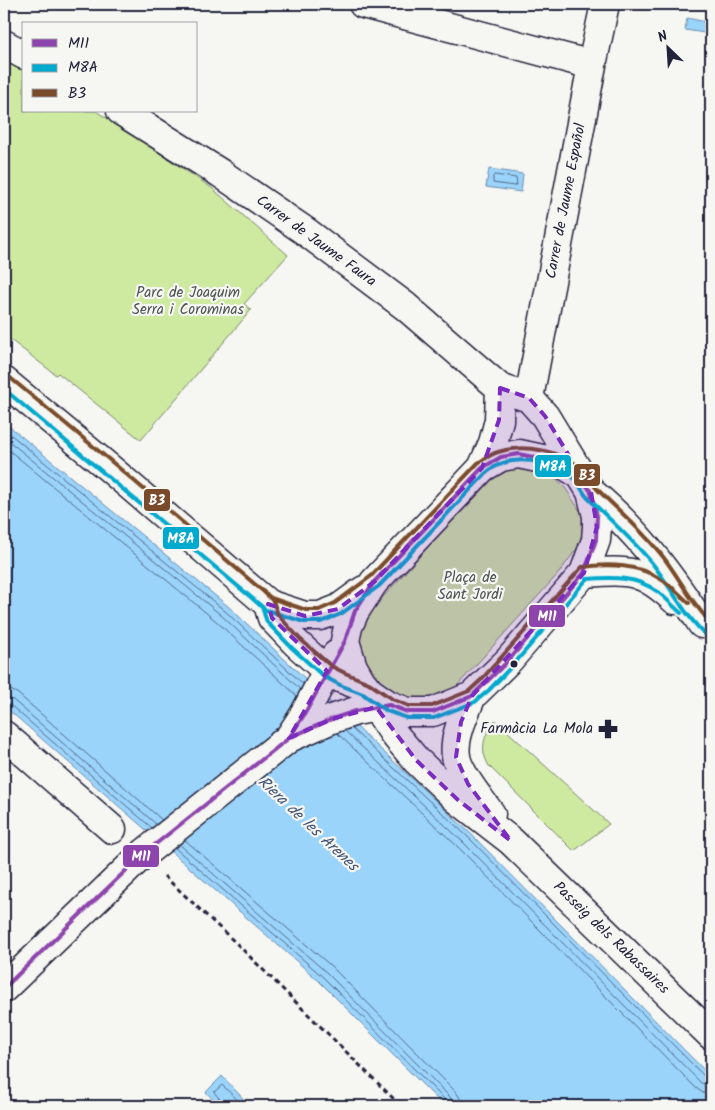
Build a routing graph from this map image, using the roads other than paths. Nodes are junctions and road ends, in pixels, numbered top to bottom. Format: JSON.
{"nodes":[{"id":1,"x":363,"y":4,"type":"edge"},
{"id":2,"x":605,"y":4,"type":"edge"},
{"id":3,"x":4,"y":44,"type":"edge"},
{"id":4,"x":22,"y":54,"type":"edge"},
{"id":5,"x":592,"y":65,"type":"junction"},
{"id":6,"x":122,"y":112,"type":"edge"},
{"id":7,"x":4,"y":381,"type":"edge"},
{"id":8,"x":500,"y":388,"type":"junction"},
{"id":9,"x":529,"y":398,"type":"junction"},
{"id":10,"x":482,"y":468,"type":"junction"},
{"id":11,"x":585,"y":483,"type":"junction"},
{"id":12,"x":584,"y":573,"type":"junction"},
{"id":13,"x":374,"y":582,"type":"junction"},
{"id":14,"x":268,"y":604,"type":"junction"},
{"id":15,"x":707,"y":627,"type":"edge"},
{"id":16,"x":345,"y":641,"type":"junction"},
{"id":17,"x":325,"y":675,"type":"junction"},
{"id":18,"x":472,"y":696,"type":"junction"},
{"id":19,"x":371,"y":700,"type":"junction"},
{"id":20,"x":4,"y":735,"type":"edge"},
{"id":21,"x":289,"y":738,"type":"junction"},
{"id":22,"x":112,"y":829,"type":"dead end"},
{"id":23,"x":511,"y":841,"type":"junction"},
{"id":24,"x":4,"y":988,"type":"edge"},
{"id":25,"x":711,"y":1035,"type":"edge"}],
"edges":[{"from":1,"to":5,"type":"street"},
{"from":2,"to":5,"type":"street","name":"Carrer de Jaume Español"},
{"from":3,"to":4,"type":"street"},
{"from":5,"to":9,"type":"street","name":"Carrer de Jaume Español"},
{"from":6,"to":8,"type":"street","name":"Carrer de Jaume Faura"},
{"from":7,"to":14,"type":"street"},
{"from":8,"to":9,"type":"street","name":"Carrer de Jaume Faura"},
{"from":8,"to":10,"type":"street"},
{"from":9,"to":11,"type":"street"},
{"from":10,"to":11,"type":"street"},
{"from":10,"to":13,"type":"street"},
{"from":11,"to":12,"type":"street"},
{"from":11,"to":15,"type":"street"},
{"from":12,"to":15,"type":"street"},
{"from":12,"to":18,"type":"street"},
{"from":13,"to":14,"type":"street"},
{"from":13,"to":16,"type":"street"},
{"from":14,"to":17,"type":"street"},
{"from":16,"to":17,"type":"street"},
{"from":16,"to":19,"type":"street"},
{"from":17,"to":19,"type":"street"},
{"from":17,"to":21,"type":"street"},
{"from":18,"to":19,"type":"street"},
{"from":18,"to":23,"type":"street","name":"Passeig dels Rabassaires"},
{"from":19,"to":21,"type":"street"},
{"from":19,"to":23,"type":"street","name":"Passeig dels Rabassaires"},
{"from":20,"to":22,"type":"street"},
{"from":21,"to":24,"type":"street"},
{"from":23,"to":25,"type":"street","name":"Passeig dels Rabassaires"}]}
